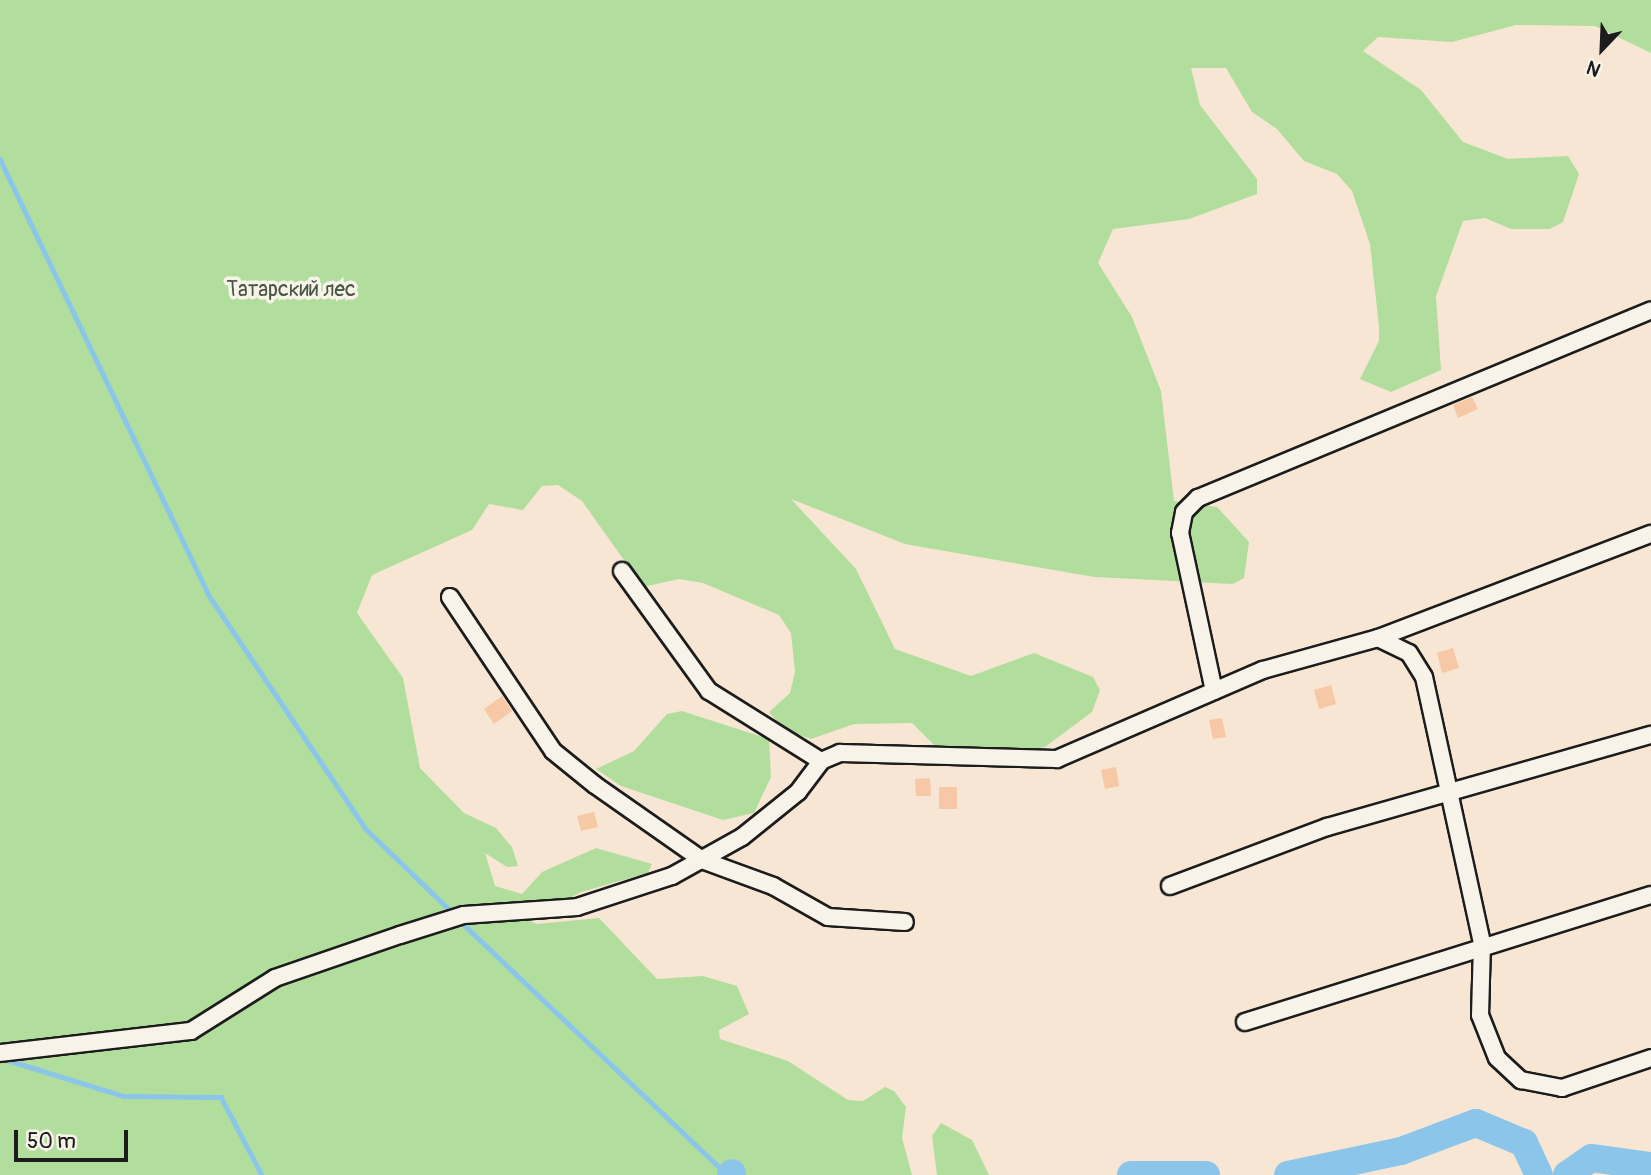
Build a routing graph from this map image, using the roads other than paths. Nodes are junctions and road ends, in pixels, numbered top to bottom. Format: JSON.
{"nodes":[{"id":1,"x":1651,"y":310,"type":"edge"},
{"id":2,"x":1651,"y":534,"type":"edge"},
{"id":3,"x":622,"y":571,"type":"dead end"},
{"id":4,"x":450,"y":597,"type":"dead end"},
{"id":5,"x":1378,"y":638,"type":"junction"},
{"id":6,"x":1214,"y":691,"type":"junction"},
{"id":7,"x":1651,"y":735,"type":"edge"},
{"id":8,"x":821,"y":761,"type":"junction"},
{"id":9,"x":1450,"y":795,"type":"junction"},
{"id":10,"x":702,"y":860,"type":"junction"},
{"id":11,"x":1170,"y":886,"type":"dead end"},
{"id":12,"x":1651,"y":895,"type":"edge"},
{"id":13,"x":905,"y":922,"type":"dead end"},
{"id":14,"x":1482,"y":944,"type":"junction"},
{"id":15,"x":1245,"y":1021,"type":"dead end"},
{"id":16,"x":0,"y":1053,"type":"edge"},
{"id":17,"x":1651,"y":1058,"type":"edge"}],
"edges":[{"from":1,"to":6,"type":"street"},
{"from":2,"to":5,"type":"street"},
{"from":3,"to":8,"type":"street"},
{"from":4,"to":10,"type":"street"},
{"from":5,"to":6,"type":"street"},
{"from":5,"to":9,"type":"street"},
{"from":6,"to":8,"type":"street"},
{"from":7,"to":9,"type":"street"},
{"from":8,"to":10,"type":"street"},
{"from":9,"to":11,"type":"street"},
{"from":9,"to":14,"type":"street"},
{"from":10,"to":13,"type":"street"},
{"from":10,"to":16,"type":"street"},
{"from":12,"to":14,"type":"street"},
{"from":14,"to":15,"type":"street"},
{"from":14,"to":17,"type":"street"}]}
